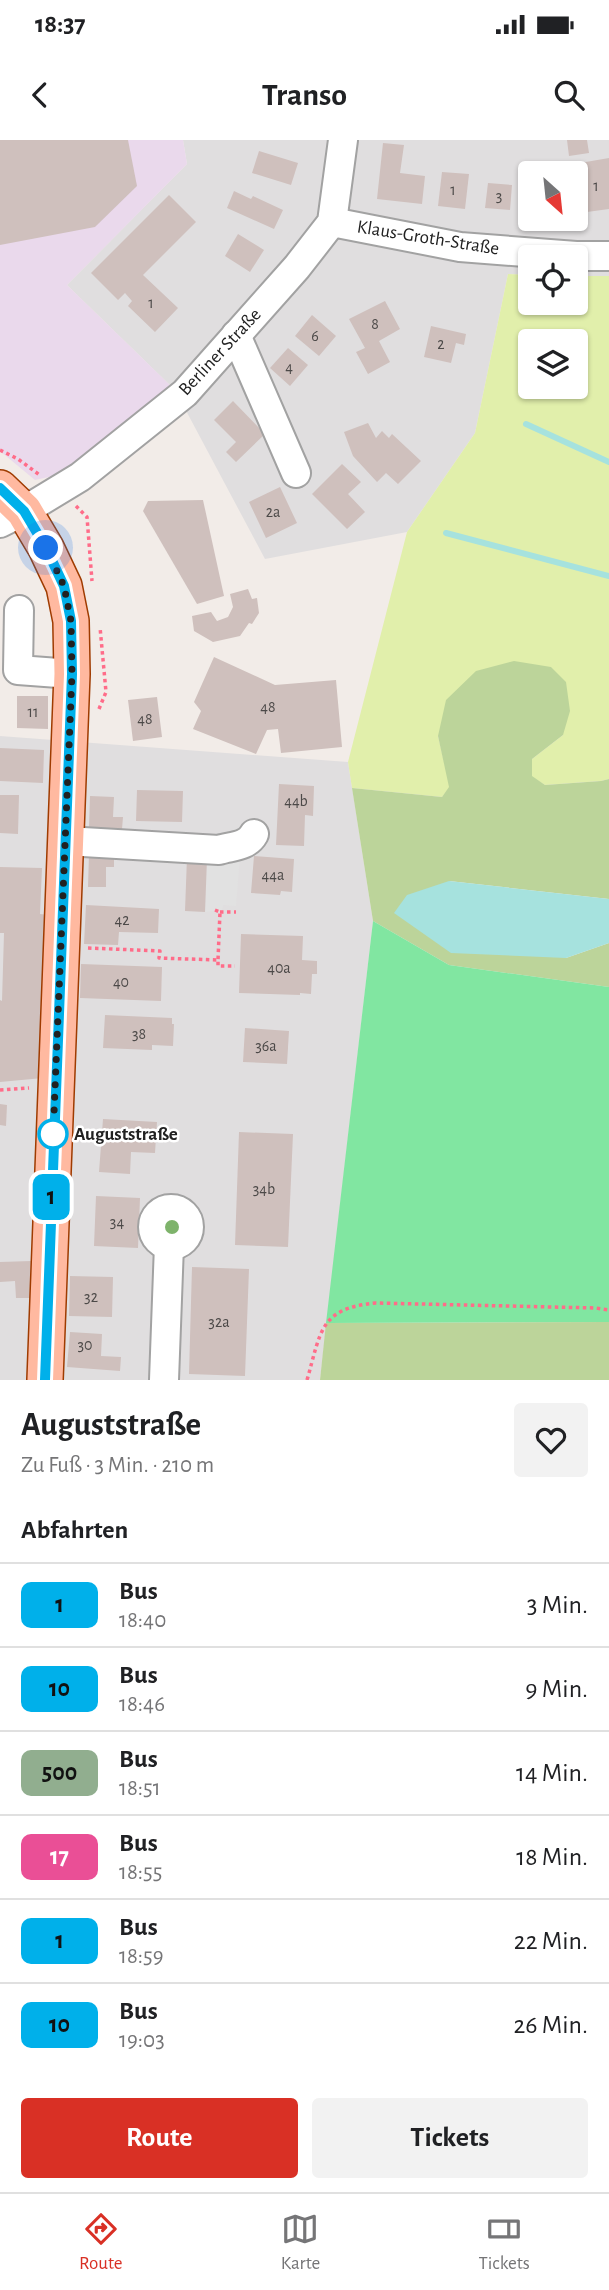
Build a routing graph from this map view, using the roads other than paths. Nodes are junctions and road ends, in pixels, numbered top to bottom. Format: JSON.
{"nodes":[{"id":1,"x":343,"y":140,"type":"edge"},
{"id":2,"x":332,"y":222,"type":"junction"},
{"id":3,"x":609,"y":256,"type":"edge"},
{"id":4,"x":236,"y":335,"type":"junction"},
{"id":5,"x":296,"y":473,"type":"dead end"},
{"id":6,"x":8,"y":507,"type":"edge"},
{"id":7,"x":19,"y":610,"type":"dead end"},
{"id":8,"x":72,"y":674,"type":"junction"},
{"id":9,"x":254,"y":834,"type":"dead end"},
{"id":10,"x":66,"y":841,"type":"junction"},
{"id":11,"x":169,"y":1245,"type":"dead end"},
{"id":12,"x":45,"y":1380,"type":"edge"},
{"id":13,"x":164,"y":1380,"type":"edge"}],
"edges":[{"from":1,"to":2,"type":"street"},
{"from":2,"to":3,"type":"street","name":"Klaus-Groth-Straße"},
{"from":2,"to":4,"type":"street","name":"Berliner Straße"},
{"from":4,"to":5,"type":"street"},
{"from":4,"to":6,"type":"street","name":"Berliner Straße"},
{"from":6,"to":8,"type":"main road"},
{"from":7,"to":8,"type":"street"},
{"from":8,"to":10,"type":"main road"},
{"from":9,"to":10,"type":"street"},
{"from":10,"to":12,"type":"main road"},
{"from":11,"to":13,"type":"street"}]}
